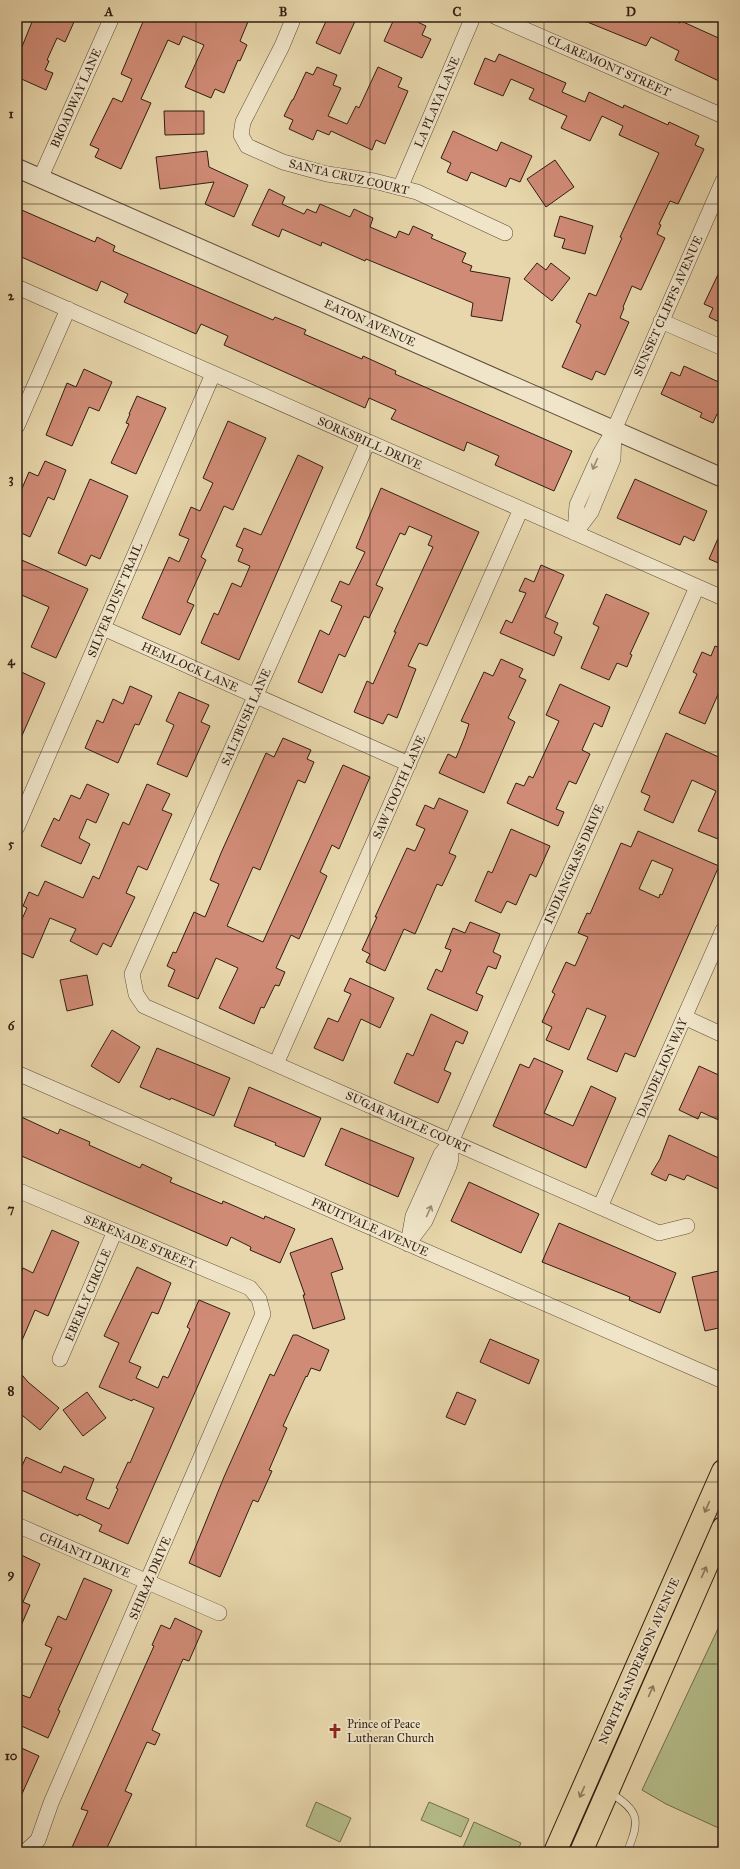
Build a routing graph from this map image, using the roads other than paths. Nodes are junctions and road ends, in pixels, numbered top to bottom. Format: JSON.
{"nodes":[{"id":1,"x":112,"y":17,"type":"edge"},
{"id":2,"x":294,"y":17,"type":"edge"},
{"id":3,"x":473,"y":17,"type":"edge"},
{"id":4,"x":496,"y":17,"type":"edge"},
{"id":5,"x":723,"y":116,"type":"edge"},
{"id":6,"x":17,"y":168,"type":"edge"},
{"id":7,"x":40,"y":178,"type":"junction"},
{"id":8,"x":723,"y":181,"type":"edge"},
{"id":9,"x":400,"y":188,"type":"junction"},
{"id":10,"x":505,"y":233,"type":"dead end"},
{"id":11,"x":17,"y":287,"type":"edge"},
{"id":12,"x":68,"y":310,"type":"junction"},
{"id":13,"x":661,"y":321,"type":"junction"},
{"id":14,"x":723,"y":348,"type":"edge"},
{"id":15,"x":213,"y":374,"type":"junction"},
{"id":16,"x":17,"y":426,"type":"edge"},
{"id":17,"x":614,"y":430,"type":"junction"},
{"id":18,"x":368,"y":442,"type":"junction"},
{"id":19,"x":723,"y":478,"type":"edge"},
{"id":20,"x":521,"y":509,"type":"junction"},
{"id":21,"x":575,"y":533,"type":"junction"},
{"id":22,"x":697,"y":587,"type":"junction"},
{"id":23,"x":723,"y":598,"type":"edge"},
{"id":24,"x":103,"y":628,"type":"junction"},
{"id":25,"x":255,"y":696,"type":"junction"},
{"id":26,"x":409,"y":764,"type":"junction"},
{"id":27,"x":17,"y":827,"type":"edge"},
{"id":28,"x":723,"y":930,"type":"edge"},
{"id":29,"x":136,"y":994,"type":"joint"},
{"id":30,"x":684,"y":1018,"type":"junction"},
{"id":31,"x":723,"y":1035,"type":"edge"},
{"id":32,"x":276,"y":1064,"type":"junction"},
{"id":33,"x":17,"y":1073,"type":"edge"},
{"id":34,"x":451,"y":1142,"type":"junction"},
{"id":35,"x":17,"y":1190,"type":"edge"},
{"id":36,"x":600,"y":1207,"type":"junction"},
{"id":37,"x":687,"y":1226,"type":"dead end"},
{"id":38,"x":115,"y":1231,"type":"junction"},
{"id":39,"x":408,"y":1244,"type":"junction"},
{"id":40,"x":259,"y":1299,"type":"joint"},
{"id":41,"x":60,"y":1359,"type":"dead end"},
{"id":42,"x":723,"y":1381,"type":"edge"},
{"id":43,"x":723,"y":1471,"type":"edge"},
{"id":44,"x":17,"y":1525,"type":"edge"},
{"id":45,"x":723,"y":1528,"type":"edge"},
{"id":46,"x":148,"y":1582,"type":"junction"},
{"id":47,"x":220,"y":1613,"type":"dead end"},
{"id":48,"x":624,"y":1696,"type":"junction"},
{"id":49,"x":608,"y":1790,"type":"junction"},
{"id":50,"x":25,"y":1852,"type":"edge"},
{"id":51,"x":556,"y":1852,"type":"edge"},
{"id":52,"x":580,"y":1852,"type":"edge"},
{"id":53,"x":627,"y":1852,"type":"edge"}],
"edges":[{"from":1,"to":7,"type":"street","name":"BROADWAY LANE"},
{"from":2,"to":9,"type":"street","name":"SANTA CRUZ COURT"},
{"from":3,"to":9,"type":"street","name":"LA PLAYA LANE"},
{"from":4,"to":5,"type":"street","name":"CLAREMONT STREET"},
{"from":6,"to":7,"type":"street","name":"EATON AVENUE"},
{"from":7,"to":17,"type":"street","name":"EATON AVENUE"},
{"from":8,"to":13,"type":"street","name":"SUNSET CLIFFS AVENUE"},
{"from":9,"to":10,"type":"street","name":"SANTA CRUZ COURT"},
{"from":11,"to":12,"type":"street","name":"SORKSBILL DRIVE"},
{"from":12,"to":15,"type":"street","name":"SORKSBILL DRIVE"},
{"from":12,"to":16,"type":"street"},
{"from":13,"to":14,"type":"street"},
{"from":13,"to":17,"type":"street","name":"SUNSET CLIFFS AVENUE"},
{"from":15,"to":18,"type":"street","name":"SORKSBILL DRIVE"},
{"from":15,"to":24,"type":"street","name":"SILVER DUST TRAIL"},
{"from":17,"to":19,"type":"street","name":"EATON AVENUE"},
{"from":17,"to":21,"type":"street","name":"SUNSET CLIFFS AVENUE"},
{"from":18,"to":20,"type":"street","name":"SORKSBILL DRIVE"},
{"from":18,"to":25,"type":"street","name":"SALTBUSH LANE"},
{"from":20,"to":21,"type":"street","name":"SORKSBILL DRIVE"},
{"from":20,"to":26,"type":"street","name":"SAW TOOTH LANE"},
{"from":21,"to":22,"type":"street","name":"SORKSBILL DRIVE"},
{"from":22,"to":23,"type":"street","name":"SORKSBILL DRIVE"},
{"from":22,"to":34,"type":"street","name":"INDIANGRASS DRIVE"},
{"from":24,"to":25,"type":"street","name":"HEMLOCK LANE"},
{"from":24,"to":27,"type":"street","name":"SILVER DUST TRAIL"},
{"from":25,"to":26,"type":"street","name":"HEMLOCK LANE"},
{"from":25,"to":29,"type":"street","name":"SALTBUSH LANE"},
{"from":26,"to":32,"type":"street","name":"SAW TOOTH LANE"},
{"from":28,"to":30,"type":"street","name":"DANDELION WAY"},
{"from":29,"to":32,"type":"street","name":"SUGAR MAPLE COURT"},
{"from":30,"to":31,"type":"street"},
{"from":30,"to":36,"type":"street","name":"DANDELION WAY"},
{"from":32,"to":34,"type":"street","name":"SUGAR MAPLE COURT"},
{"from":33,"to":39,"type":"street","name":"FRUITVALE AVENUE"},
{"from":34,"to":36,"type":"street","name":"SUGAR MAPLE COURT"},
{"from":34,"to":39,"type":"street","name":"INDIANGRASS DRIVE"},
{"from":35,"to":38,"type":"street","name":"SERENADE STREET"},
{"from":36,"to":37,"type":"street","name":"SUGAR MAPLE COURT"},
{"from":38,"to":40,"type":"street","name":"SERENADE STREET"},
{"from":38,"to":41,"type":"street","name":"EBERLY CIRCLE"},
{"from":39,"to":42,"type":"street","name":"FRUITVALE AVENUE"},
{"from":40,"to":46,"type":"street","name":"SHIRAZ DRIVE"},
{"from":43,"to":48,"type":"highway","name":"NORTH SANDERSON AVENUE","one_way":true},
{"from":44,"to":46,"type":"street","name":"CHIANTI DRIVE"},
{"from":49,"to":45,"type":"highway","name":"NORTH SANDERSON AVENUE","one_way":true},
{"from":46,"to":47,"type":"street","name":"CHIANTI DRIVE"},
{"from":46,"to":50,"type":"street","name":"SHIRAZ DRIVE"},
{"from":48,"to":49,"type":"highway"},
{"from":48,"to":51,"type":"highway","name":"NORTH SANDERSON AVENUE","one_way":true},
{"from":49,"to":52,"type":"highway","name":"NORTH SANDERSON AVENUE"},
{"from":49,"to":53,"type":"lane"}]}
